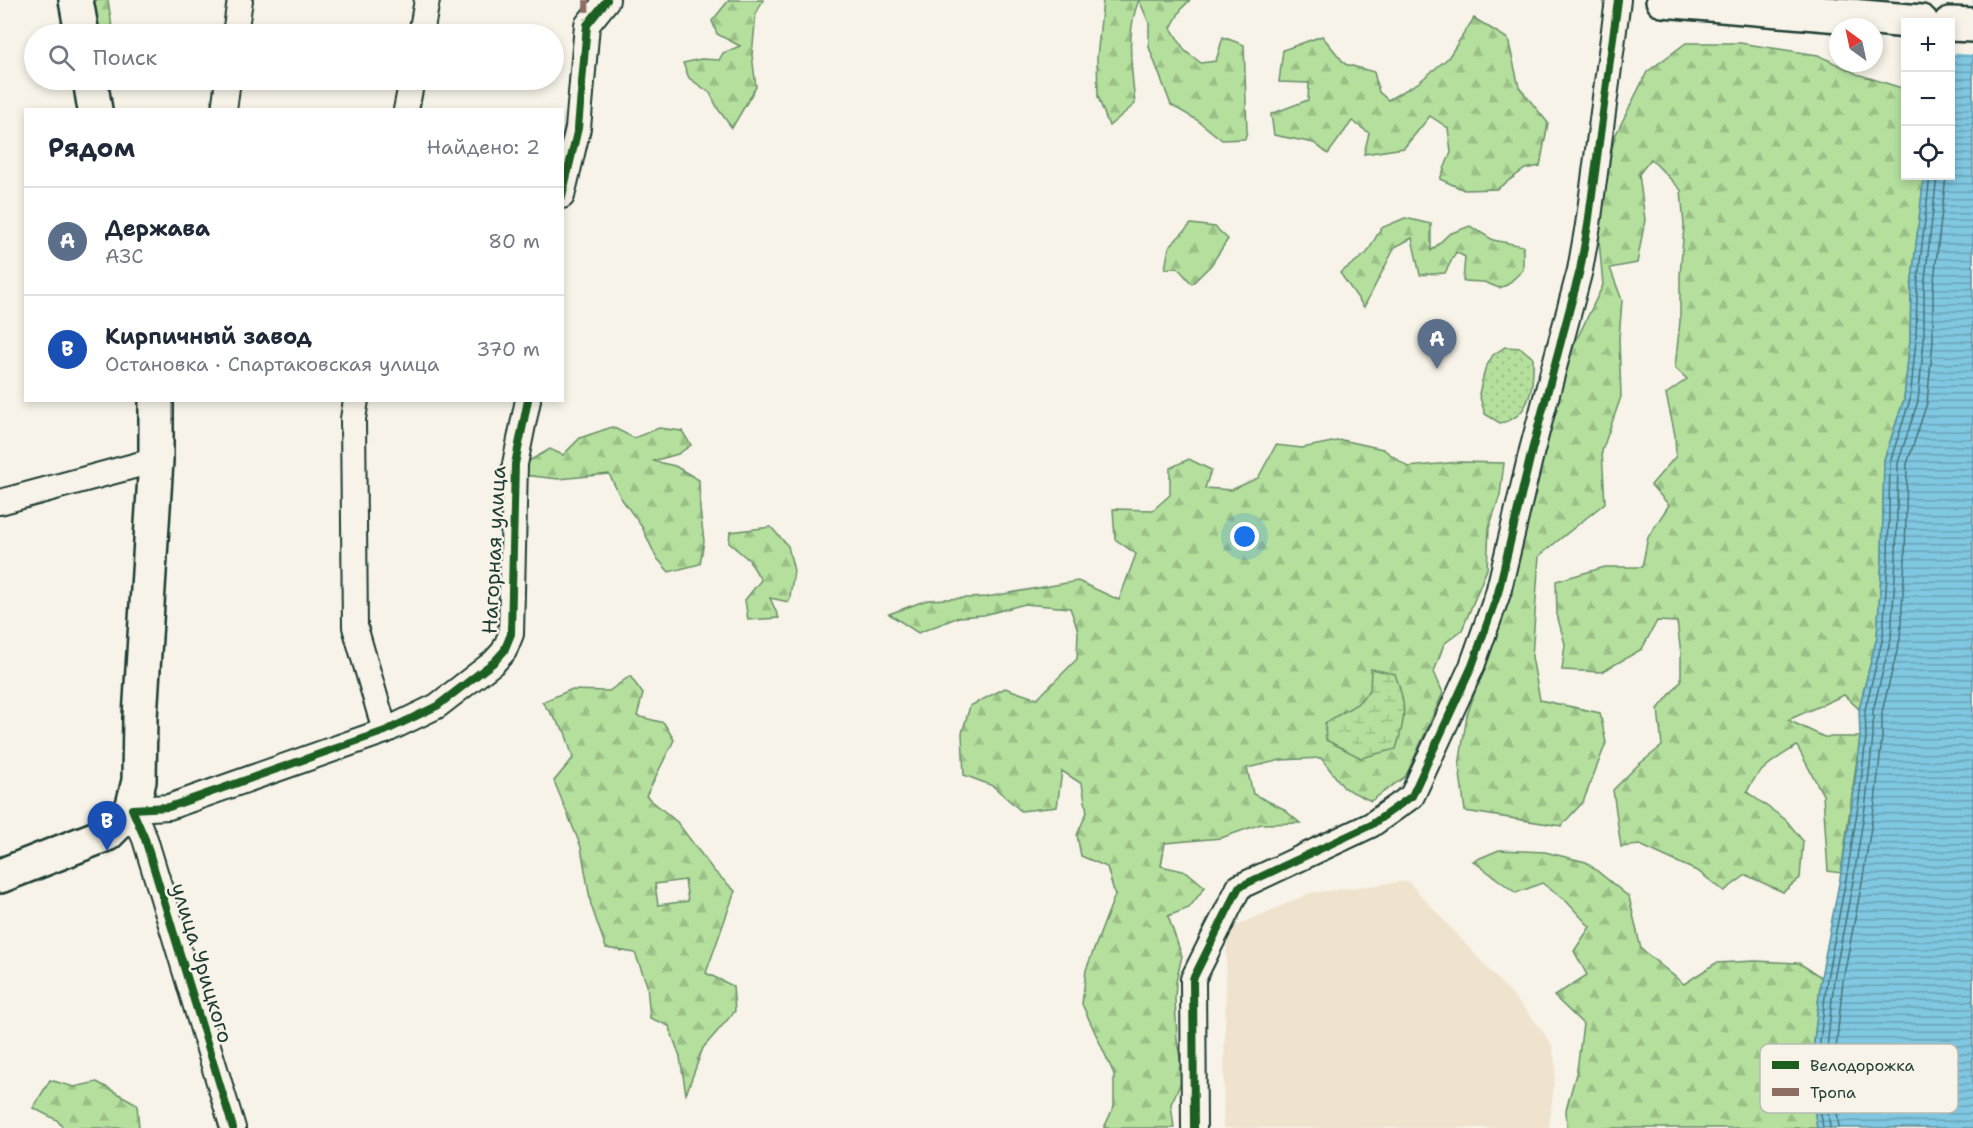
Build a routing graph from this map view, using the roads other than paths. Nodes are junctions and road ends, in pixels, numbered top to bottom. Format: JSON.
{"nodes":[{"id":1,"x":76,"y":0,"type":"edge"},
{"id":2,"x":240,"y":0,"type":"edge"},
{"id":3,"x":427,"y":0,"type":"edge"},
{"id":4,"x":586,"y":0,"type":"edge"},
{"id":5,"x":608,"y":0,"type":"edge"},
{"id":6,"x":1618,"y":0,"type":"edge"},
{"id":7,"x":1669,"y":1,"type":"edge"},
{"id":8,"x":1901,"y":20,"type":"edge"},
{"id":9,"x":80,"y":24,"type":"edge"},
{"id":10,"x":236,"y":24,"type":"edge"},
{"id":11,"x":423,"y":24,"type":"edge"},
{"id":12,"x":1955,"y":24,"type":"edge"},
{"id":13,"x":587,"y":25,"type":"junction"},
{"id":14,"x":1973,"y":26,"type":"edge"},
{"id":15,"x":92,"y":90,"type":"edge"},
{"id":16,"x":227,"y":90,"type":"edge"},
{"id":17,"x":410,"y":90,"type":"edge"},
{"id":18,"x":95,"y":108,"type":"edge"},
{"id":19,"x":224,"y":108,"type":"edge"},
{"id":20,"x":406,"y":108,"type":"edge"},
{"id":21,"x":564,"y":187,"type":"edge"},
{"id":22,"x":156,"y":402,"type":"edge"},
{"id":23,"x":356,"y":402,"type":"edge"},
{"id":24,"x":528,"y":402,"type":"edge"},
{"id":25,"x":156,"y":460,"type":"junction"},
{"id":26,"x":0,"y":502,"type":"edge"},
{"id":27,"x":385,"y":731,"type":"junction"},
{"id":28,"x":132,"y":809,"type":"junction"},
{"id":29,"x":0,"y":876,"type":"edge"},
{"id":30,"x":233,"y":1128,"type":"edge"},
{"id":31,"x":1194,"y":1128,"type":"edge"}],
"edges":[{"from":1,"to":9,"type":"main road"},
{"from":2,"to":10,"type":"street"},
{"from":3,"to":11,"type":"street"},
{"from":4,"to":13,"type":"street"},
{"from":5,"to":13,"type":"street"},
{"from":6,"to":31,"type":"street"},
{"from":7,"to":8,"type":"main road"},
{"from":12,"to":14,"type":"main road"},
{"from":13,"to":21,"type":"street"},
{"from":15,"to":18,"type":"main road"},
{"from":16,"to":19,"type":"street"},
{"from":17,"to":20,"type":"street"},
{"from":22,"to":25,"type":"main road"},
{"from":23,"to":27,"type":"street"},
{"from":24,"to":27,"type":"street","name":"Нагорная улица"},
{"from":25,"to":26,"type":"street"},
{"from":25,"to":28,"type":"main road"},
{"from":27,"to":28,"type":"street","name":"Нагорная улица"},
{"from":28,"to":29,"type":"main road"},
{"from":28,"to":30,"type":"street","name":"улица Урицкого"}]}
